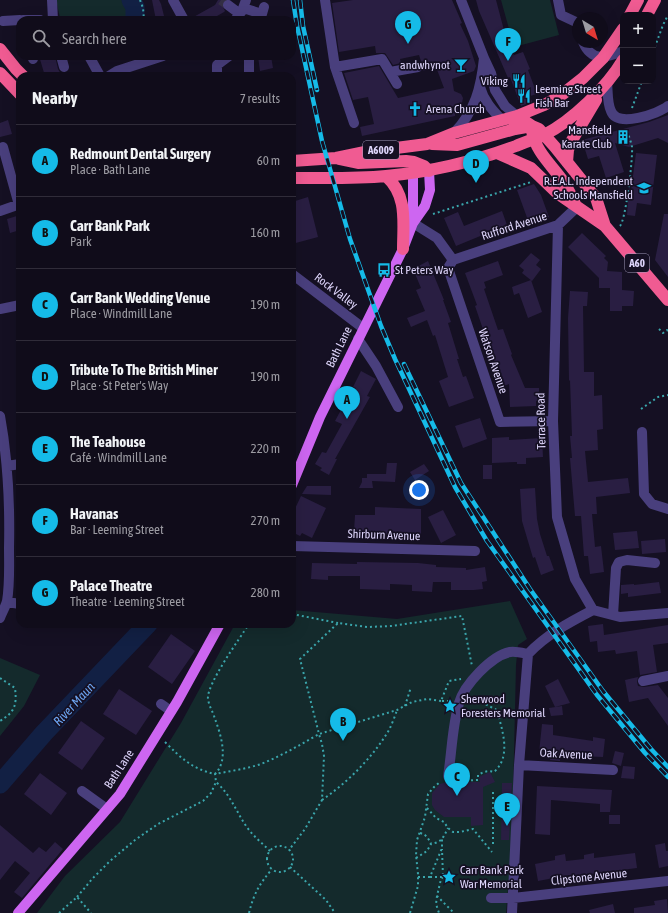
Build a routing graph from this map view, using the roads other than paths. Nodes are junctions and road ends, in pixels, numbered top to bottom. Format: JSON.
{"nodes":[{"id":1,"x":52,"y":0,"type":"edge"},
{"id":2,"x":173,"y":0,"type":"edge"},
{"id":3,"x":325,"y":0,"type":"edge"},
{"id":4,"x":461,"y":0,"type":"edge"},
{"id":5,"x":558,"y":0,"type":"edge"},
{"id":6,"x":638,"y":0,"type":"edge"},
{"id":7,"x":655,"y":0,"type":"edge"},
{"id":8,"x":228,"y":5,"type":"tunnel mouth"},
{"id":9,"x":264,"y":7,"type":"dead end"},
{"id":10,"x":632,"y":12,"type":"edge"},
{"id":11,"x":649,"y":12,"type":"edge"},
{"id":12,"x":239,"y":13,"type":"edge"},
{"id":13,"x":53,"y":16,"type":"edge"},
{"id":14,"x":182,"y":16,"type":"edge"},
{"id":15,"x":16,"y":20,"type":"edge"},
{"id":16,"x":572,"y":20,"type":"edge"},
{"id":17,"x":3,"y":21,"type":"dead end"},
{"id":18,"x":620,"y":32,"type":"edge"},
{"id":19,"x":586,"y":48,"type":"edge"},
{"id":20,"x":0,"y":49,"type":"edge"},
{"id":21,"x":620,"y":52,"type":"edge"},
{"id":22,"x":484,"y":58,"type":"junction"},
{"id":23,"x":603,"y":58,"type":"junction"},
{"id":24,"x":62,"y":60,"type":"edge"},
{"id":25,"x":91,"y":60,"type":"edge"},
{"id":26,"x":151,"y":60,"type":"edge"},
{"id":27,"x":224,"y":60,"type":"edge"},
{"id":28,"x":249,"y":60,"type":"edge"},
{"id":29,"x":620,"y":64,"type":"edge"},
{"id":30,"x":64,"y":66,"type":"dead end"},
{"id":31,"x":336,"y":67,"type":"junction"},
{"id":32,"x":418,"y":67,"type":"dead end"},
{"id":33,"x":19,"y":72,"type":"edge"},
{"id":34,"x":98,"y":72,"type":"edge"},
{"id":35,"x":115,"y":72,"type":"edge"},
{"id":36,"x":217,"y":72,"type":"edge"},
{"id":37,"x":250,"y":72,"type":"edge"},
{"id":38,"x":390,"y":72,"type":"junction"},
{"id":39,"x":0,"y":73,"type":"edge"},
{"id":40,"x":607,"y":82,"type":"junction"},
{"id":41,"x":397,"y":84,"type":"dead end"},
{"id":42,"x":480,"y":87,"type":"junction"},
{"id":43,"x":16,"y":90,"type":"edge"},
{"id":44,"x":549,"y":103,"type":"junction"},
{"id":45,"x":668,"y":106,"type":"edge"},
{"id":46,"x":517,"y":116,"type":"junction"},
{"id":47,"x":502,"y":120,"type":"junction"},
{"id":48,"x":354,"y":123,"type":"dead end"},
{"id":49,"x":532,"y":126,"type":"junction"},
{"id":50,"x":515,"y":129,"type":"junction"},
{"id":51,"x":454,"y":133,"type":"junction"},
{"id":52,"x":545,"y":134,"type":"junction"},
{"id":53,"x":534,"y":139,"type":"junction"},
{"id":54,"x":427,"y":144,"type":"junction"},
{"id":55,"x":3,"y":147,"type":"dead end"},
{"id":56,"x":497,"y":153,"type":"junction"},
{"id":57,"x":336,"y":158,"type":"junction"},
{"id":58,"x":296,"y":161,"type":"edge"},
{"id":59,"x":567,"y":162,"type":"junction"},
{"id":60,"x":414,"y":168,"type":"junction"},
{"id":61,"x":429,"y":171,"type":"junction"},
{"id":62,"x":386,"y":176,"type":"junction"},
{"id":63,"x":296,"y":178,"type":"edge"},
{"id":64,"x":16,"y":193,"type":"edge"},
{"id":65,"x":16,"y":205,"type":"edge"},
{"id":66,"x":577,"y":207,"type":"junction"},
{"id":67,"x":0,"y":211,"type":"edge"},
{"id":68,"x":414,"y":223,"type":"junction"},
{"id":69,"x":558,"y":226,"type":"junction"},
{"id":70,"x":609,"y":230,"type":"junction"},
{"id":71,"x":403,"y":249,"type":"junction"},
{"id":72,"x":453,"y":260,"type":"junction"},
{"id":73,"x":296,"y":277,"type":"edge"},
{"id":74,"x":668,"y":300,"type":"edge"},
{"id":75,"x":16,"y":306,"type":"edge"},
{"id":76,"x":0,"y":309,"type":"edge"},
{"id":77,"x":363,"y":328,"type":"junction"},
{"id":78,"x":358,"y":339,"type":"junction"},
{"id":79,"x":398,"y":407,"type":"dead end"},
{"id":80,"x":0,"y":416,"type":"edge"},
{"id":81,"x":553,"y":421,"type":"junction"},
{"id":82,"x":642,"y":432,"type":"dead end"},
{"id":83,"x":16,"y":465,"type":"edge"},
{"id":84,"x":7,"y":466,"type":"junction"},
{"id":85,"x":296,"y":475,"type":"edge"},
{"id":86,"x":668,"y":509,"type":"edge"},
{"id":87,"x":296,"y":546,"type":"edge"},
{"id":88,"x":475,"y":551,"type":"dead end"},
{"id":89,"x":655,"y":563,"type":"dead end"},
{"id":90,"x":7,"y":602,"type":"junction"},
{"id":91,"x":16,"y":603,"type":"edge"},
{"id":92,"x":593,"y":610,"type":"junction"},
{"id":93,"x":668,"y":613,"type":"edge"},
{"id":94,"x":613,"y":615,"type":"junction"},
{"id":95,"x":0,"y":618,"type":"edge"},
{"id":96,"x":218,"y":628,"type":"edge"},
{"id":97,"x":528,"y":654,"type":"junction"},
{"id":98,"x":668,"y":676,"type":"edge"},
{"id":99,"x":643,"y":681,"type":"dead end"},
{"id":100,"x":161,"y":704,"type":"dead end"},
{"id":101,"x":171,"y":711,"type":"junction"},
{"id":102,"x":519,"y":765,"type":"junction"},
{"id":103,"x":613,"y":770,"type":"dead end"},
{"id":104,"x":447,"y":778,"type":"road end"},
{"id":105,"x":82,"y":791,"type":"dead end"},
{"id":106,"x":107,"y":809,"type":"junction"},
{"id":107,"x":668,"y":881,"type":"edge"},
{"id":108,"x":491,"y":898,"type":"dead end"},
{"id":109,"x":513,"y":898,"type":"junction"},
{"id":110,"x":18,"y":913,"type":"edge"},
{"id":111,"x":512,"y":913,"type":"edge"}],
"edges":[{"from":1,"to":13,"type":"street"},
{"from":2,"to":14,"type":"street"},
{"from":3,"to":31,"type":"street"},
{"from":4,"to":22,"type":"street"},
{"from":5,"to":16,"type":"street"},
{"from":6,"to":10,"type":"highway"},
{"from":7,"to":11,"type":"highway"},
{"from":8,"to":12,"type":"street"},
{"from":9,"to":12,"type":"street"},
{"from":15,"to":17,"type":"street"},
{"from":18,"to":23,"type":"highway","number":"A6009"},
{"from":19,"to":23,"type":"street"},
{"from":20,"to":33,"type":"highway"},
{"from":21,"to":23,"type":"street"},
{"from":22,"to":42,"type":"street"},
{"from":22,"to":46,"type":"street"},
{"from":23,"to":44,"type":"highway","number":"A6009"},
{"from":24,"to":30,"type":"street"},
{"from":25,"to":34,"type":"street"},
{"from":26,"to":35,"type":"street"},
{"from":27,"to":36,"type":"street"},
{"from":28,"to":37,"type":"street"},
{"from":29,"to":40,"type":"highway"},
{"from":31,"to":38,"type":"street"},
{"from":31,"to":48,"type":"street"},
{"from":32,"to":38,"type":"street"},
{"from":38,"to":41,"type":"street"},
{"from":39,"to":43,"type":"highway"},
{"from":40,"to":45,"type":"street"},
{"from":40,"to":52,"type":"highway"},
{"from":40,"to":59,"type":"highway"},
{"from":42,"to":47,"type":"street"},
{"from":42,"to":51,"type":"street"},
{"from":44,"to":46,"type":"highway","number":"A6009"},
{"from":44,"to":49,"type":"highway"},
{"from":46,"to":47,"type":"highway","number":"A6009"},
{"from":46,"to":49,"type":"highway"},
{"from":47,"to":50,"type":"highway"},
{"from":47,"to":51,"type":"highway","number":"A6009"},
{"from":49,"to":50,"type":"highway"},
{"from":49,"to":52,"type":"highway"},
{"from":49,"to":53,"type":"highway"},
{"from":50,"to":53,"type":"highway"},
{"from":50,"to":54,"type":"highway"},
{"from":51,"to":54,"type":"highway","number":"A6009"},
{"from":52,"to":53,"type":"highway"},
{"from":52,"to":59,"type":"highway","number":"A60"},
{"from":53,"to":56,"type":"highway"},
{"from":53,"to":66,"type":"highway","number":"A60"},
{"from":54,"to":57,"type":"highway","number":"A6009"},
{"from":54,"to":60,"type":"highway"},
{"from":55,"to":64,"type":"street"},
{"from":56,"to":61,"type":"highway"},
{"from":56,"to":66,"type":"highway"},
{"from":57,"to":58,"type":"highway","number":"A6009"},
{"from":57,"to":60,"type":"highway"},
{"from":59,"to":70,"type":"highway","number":"A60"},
{"from":60,"to":61,"type":"highway"},
{"from":60,"to":62,"type":"highway","number":"A6009"},
{"from":60,"to":68,"type":"main road","name":"Bath Lane"},
{"from":61,"to":68,"type":"main road","name":"Bath Lane"},
{"from":62,"to":63,"type":"highway","number":"A6009"},
{"from":62,"to":71,"type":"highway"},
{"from":65,"to":67,"type":"street"},
{"from":66,"to":69,"type":"street","name":"Rufford Avenue"},
{"from":66,"to":70,"type":"highway","number":"A60"},
{"from":68,"to":71,"type":"main road","name":"Bath Lane"},
{"from":68,"to":72,"type":"street"},
{"from":69,"to":72,"type":"street","name":"Rufford Avenue"},
{"from":69,"to":81,"type":"street","name":"Terrace Road"},
{"from":70,"to":74,"type":"highway","number":"A60"},
{"from":71,"to":77,"type":"main road","name":"Bath Lane"},
{"from":72,"to":81,"type":"street","name":"Watson Avenue"},
{"from":73,"to":77,"type":"street","name":"Rock Valley"},
{"from":75,"to":76,"type":"street"},
{"from":77,"to":78,"type":"main road","name":"Bath Lane"},
{"from":78,"to":79,"type":"street"},
{"from":78,"to":85,"type":"main road","name":"Bath Lane"},
{"from":80,"to":84,"type":"street"},
{"from":81,"to":92,"type":"street","name":"Terrace Road"},
{"from":82,"to":86,"type":"street"},
{"from":83,"to":84,"type":"street"},
{"from":84,"to":90,"type":"street"},
{"from":87,"to":88,"type":"street","name":"Shirburn Avenue"},
{"from":89,"to":94,"type":"street"},
{"from":90,"to":91,"type":"street"},
{"from":90,"to":95,"type":"street"},
{"from":92,"to":94,"type":"street"},
{"from":92,"to":97,"type":"street"},
{"from":93,"to":94,"type":"street"},
{"from":96,"to":101,"type":"main road","name":"Bath Lane"},
{"from":97,"to":102,"type":"street"},
{"from":97,"to":104,"type":"street"},
{"from":98,"to":99,"type":"street"},
{"from":100,"to":101,"type":"street"},
{"from":101,"to":106,"type":"main road","name":"Bath Lane"},
{"from":102,"to":103,"type":"street","name":"Oak Avenue"},
{"from":102,"to":109,"type":"street"},
{"from":105,"to":106,"type":"street"},
{"from":106,"to":110,"type":"main road","name":"Bath Lane"},
{"from":107,"to":109,"type":"street","name":"Clipstone Avenue"},
{"from":108,"to":109,"type":"street","name":"Clipstone Avenue"},
{"from":109,"to":111,"type":"street"}]}
